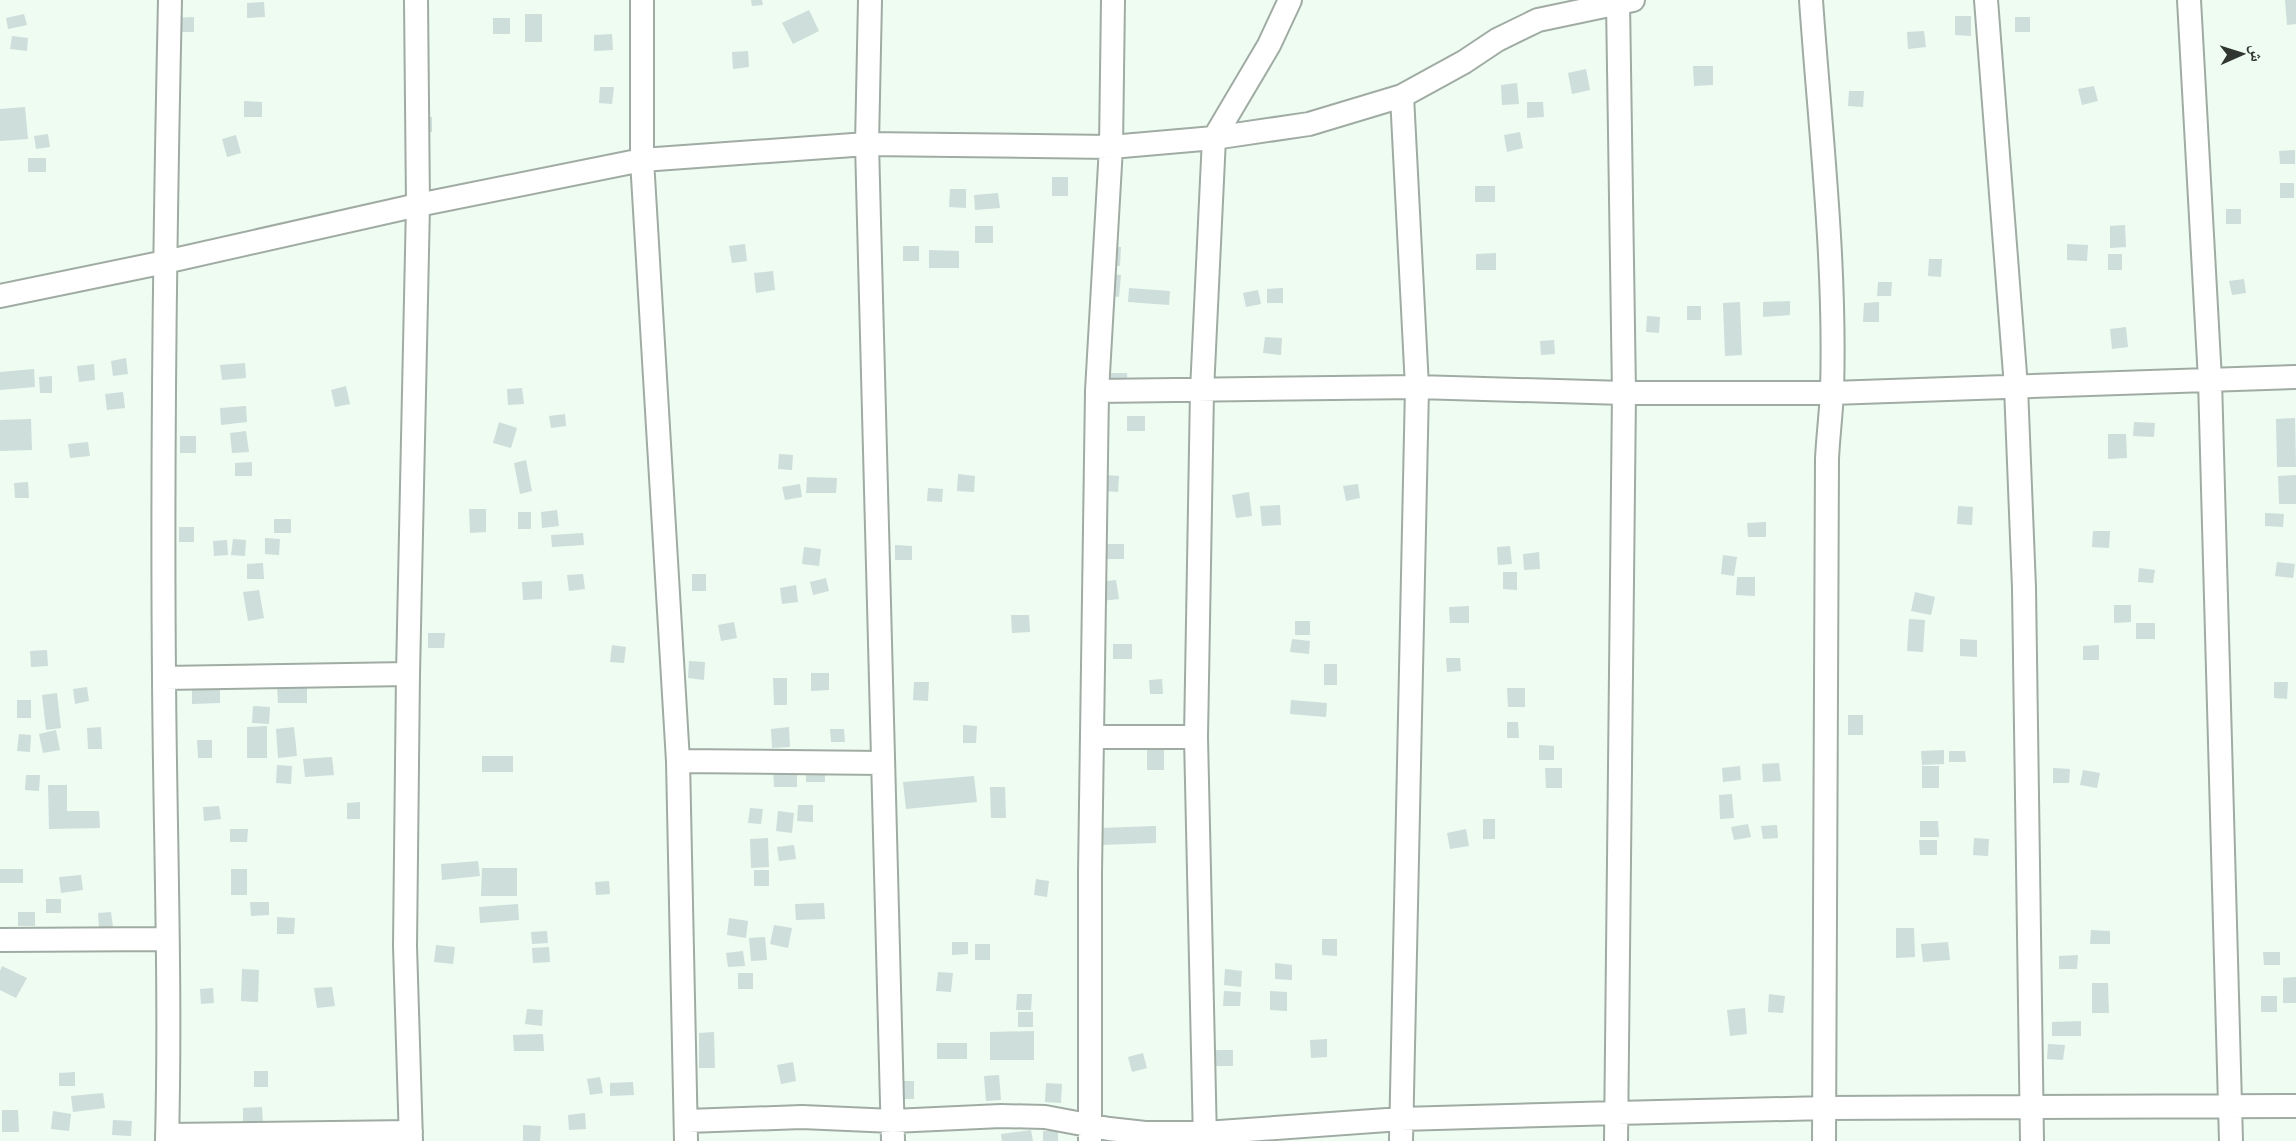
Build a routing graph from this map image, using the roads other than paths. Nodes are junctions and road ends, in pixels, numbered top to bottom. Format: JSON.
{"nodes":[{"id":1,"x":170,"y":0,"type":"edge"},
{"id":2,"x":416,"y":0,"type":"edge"},
{"id":3,"x":642,"y":0,"type":"edge"},
{"id":4,"x":870,"y":0,"type":"edge"},
{"id":5,"x":1113,"y":0,"type":"edge"},
{"id":6,"x":1290,"y":0,"type":"edge"},
{"id":7,"x":1811,"y":0,"type":"edge"},
{"id":8,"x":1986,"y":0,"type":"edge"},
{"id":9,"x":2189,"y":0,"type":"edge"},
{"id":10,"x":1626,"y":1,"type":"edge"},
{"id":11,"x":1585,"y":4,"type":"edge"},
{"id":12,"x":1402,"y":96,"type":"junction"},
{"id":13,"x":1214,"y":138,"type":"junction"},
{"id":14,"x":867,"y":144,"type":"junction"},
{"id":15,"x":1111,"y":147,"type":"junction"},
{"id":16,"x":642,"y":160,"type":"junction"},
{"id":17,"x":418,"y":205,"type":"junction"},
{"id":18,"x":165,"y":262,"type":"junction"},
{"id":19,"x":0,"y":296,"type":"edge"},
{"id":20,"x":2296,"y":377,"type":"edge"},
{"id":21,"x":2210,"y":380,"type":"junction"},
{"id":22,"x":1417,"y":387,"type":"junction"},
{"id":23,"x":2016,"y":387,"type":"junction"},
{"id":24,"x":1097,"y":391,"type":"junction"},
{"id":25,"x":1202,"y":391,"type":"junction"},
{"id":26,"x":1624,"y":393,"type":"junction"},
{"id":27,"x":1832,"y":393,"type":"junction"},
{"id":28,"x":408,"y":674,"type":"junction"},
{"id":29,"x":164,"y":678,"type":"junction"},
{"id":30,"x":1092,"y":737,"type":"junction"},
{"id":31,"x":1196,"y":737,"type":"junction"},
{"id":32,"x":678,"y":761,"type":"junction"},
{"id":33,"x":883,"y":763,"type":"junction"},
{"id":34,"x":167,"y":939,"type":"junction"},
{"id":35,"x":0,"y":940,"type":"edge"},
{"id":36,"x":2296,"y":1106,"type":"edge"},
{"id":37,"x":2231,"y":1107,"type":"junction"},
{"id":38,"x":1825,"y":1108,"type":"junction"},
{"id":39,"x":2033,"y":1108,"type":"junction"},
{"id":40,"x":1617,"y":1113,"type":"junction"},
{"id":41,"x":1401,"y":1130,"type":"edge"},
{"id":42,"x":687,"y":1131,"type":"edge"},
{"id":43,"x":893,"y":1131,"type":"edge"},
{"id":44,"x":1090,"y":1133,"type":"edge"},
{"id":45,"x":411,"y":1137,"type":"edge"},
{"id":46,"x":1205,"y":1137,"type":"edge"},
{"id":47,"x":167,"y":1138,"type":"edge"},
{"id":48,"x":1616,"y":1141,"type":"edge"},
{"id":49,"x":1824,"y":1141,"type":"edge"},
{"id":50,"x":2032,"y":1141,"type":"edge"},
{"id":51,"x":2230,"y":1141,"type":"edge"}],
"edges":[{"from":1,"to":18,"type":"street"},
{"from":2,"to":17,"type":"street"},
{"from":3,"to":16,"type":"street"},
{"from":4,"to":14,"type":"street"},
{"from":5,"to":15,"type":"street"},
{"from":6,"to":13,"type":"street"},
{"from":7,"to":27,"type":"street"},
{"from":8,"to":23,"type":"street"},
{"from":9,"to":21,"type":"street"},
{"from":10,"to":11,"type":"street"},
{"from":10,"to":26,"type":"street"},
{"from":11,"to":12,"type":"street"},
{"from":12,"to":13,"type":"street"},
{"from":12,"to":22,"type":"street"},
{"from":13,"to":15,"type":"street"},
{"from":13,"to":25,"type":"street"},
{"from":14,"to":15,"type":"street"},
{"from":14,"to":16,"type":"street"},
{"from":14,"to":33,"type":"street"},
{"from":15,"to":24,"type":"street"},
{"from":16,"to":17,"type":"street"},
{"from":16,"to":32,"type":"street"},
{"from":17,"to":18,"type":"street"},
{"from":17,"to":28,"type":"street"},
{"from":18,"to":19,"type":"street"},
{"from":18,"to":29,"type":"street"},
{"from":20,"to":21,"type":"street"},
{"from":21,"to":23,"type":"street"},
{"from":21,"to":37,"type":"street"},
{"from":22,"to":25,"type":"street"},
{"from":22,"to":26,"type":"street"},
{"from":22,"to":41,"type":"street"},
{"from":23,"to":27,"type":"street"},
{"from":23,"to":39,"type":"street"},
{"from":24,"to":25,"type":"street"},
{"from":24,"to":30,"type":"street"},
{"from":25,"to":31,"type":"street"},
{"from":26,"to":27,"type":"street"},
{"from":26,"to":40,"type":"street"},
{"from":27,"to":38,"type":"street"},
{"from":28,"to":29,"type":"street"},
{"from":28,"to":45,"type":"street"},
{"from":29,"to":34,"type":"street"},
{"from":30,"to":31,"type":"street"},
{"from":30,"to":44,"type":"street"},
{"from":31,"to":46,"type":"street"},
{"from":32,"to":33,"type":"street"},
{"from":32,"to":42,"type":"street"},
{"from":33,"to":43,"type":"street"},
{"from":34,"to":35,"type":"street"},
{"from":34,"to":47,"type":"street"},
{"from":36,"to":37,"type":"street"},
{"from":37,"to":39,"type":"street"},
{"from":37,"to":51,"type":"street"},
{"from":38,"to":39,"type":"street"},
{"from":38,"to":40,"type":"street"},
{"from":38,"to":49,"type":"street"},
{"from":39,"to":50,"type":"street"},
{"from":40,"to":41,"type":"street"},
{"from":40,"to":48,"type":"street"},
{"from":41,"to":46,"type":"street"},
{"from":42,"to":43,"type":"street"},
{"from":43,"to":44,"type":"street"},
{"from":44,"to":46,"type":"street"},
{"from":45,"to":47,"type":"street"}]}
